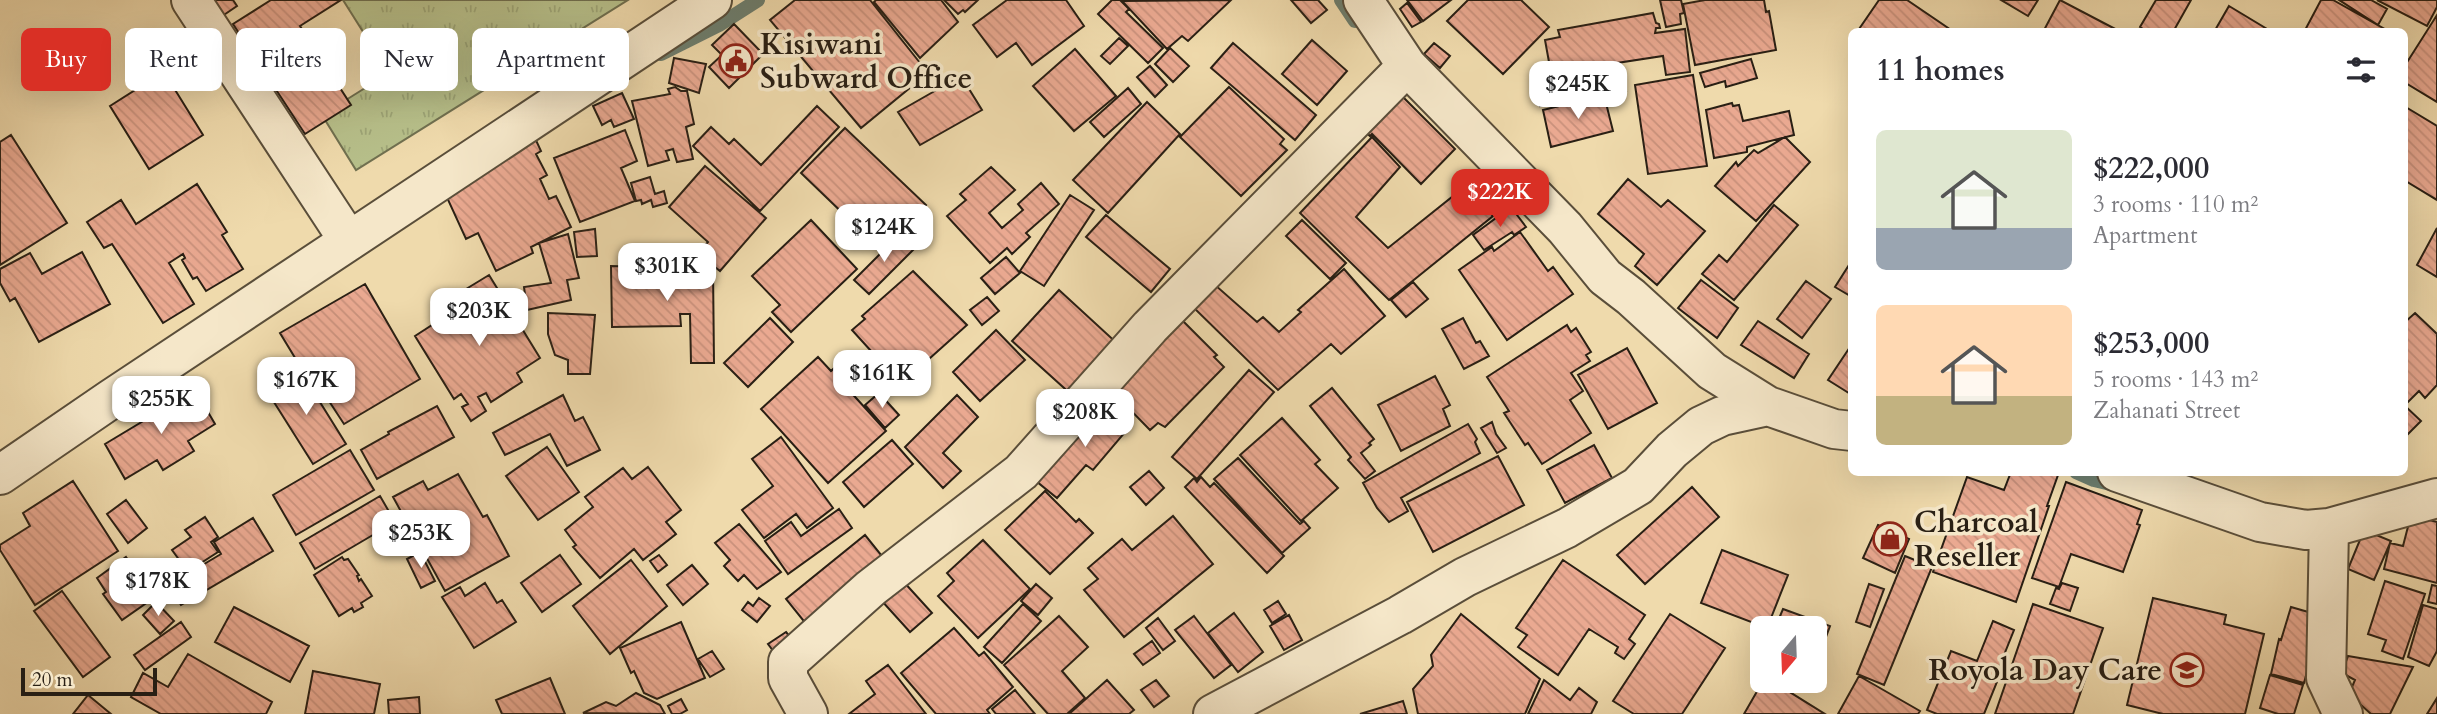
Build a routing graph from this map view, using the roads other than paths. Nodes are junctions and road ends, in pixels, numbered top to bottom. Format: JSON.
{"nodes":[{"id":1,"x":191,"y":0,"type":"edge"},
{"id":2,"x":712,"y":0,"type":"edge"},
{"id":3,"x":1363,"y":0,"type":"edge"},
{"id":4,"x":1407,"y":66,"type":"junction"},
{"id":5,"x":349,"y":242,"type":"junction"},
{"id":6,"x":1768,"y":406,"type":"junction"},
{"id":7,"x":1848,"y":431,"type":"edge"},
{"id":8,"x":0,"y":475,"type":"edge"},
{"id":9,"x":2128,"y":476,"type":"edge"},
{"id":10,"x":2437,"y":499,"type":"edge"},
{"id":11,"x":2329,"y":528,"type":"junction"},
{"id":12,"x":808,"y":714,"type":"edge"},
{"id":13,"x":1213,"y":714,"type":"edge"},
{"id":14,"x":2343,"y":714,"type":"edge"}],
"edges":[{"from":1,"to":5,"type":"street"},
{"from":2,"to":5,"type":"street"},
{"from":3,"to":4,"type":"street"},
{"from":4,"to":6,"type":"street"},
{"from":4,"to":12,"type":"street"},
{"from":5,"to":8,"type":"street"},
{"from":6,"to":7,"type":"street"},
{"from":6,"to":13,"type":"street"},
{"from":9,"to":11,"type":"street"},
{"from":10,"to":11,"type":"street"},
{"from":11,"to":14,"type":"street"}]}
